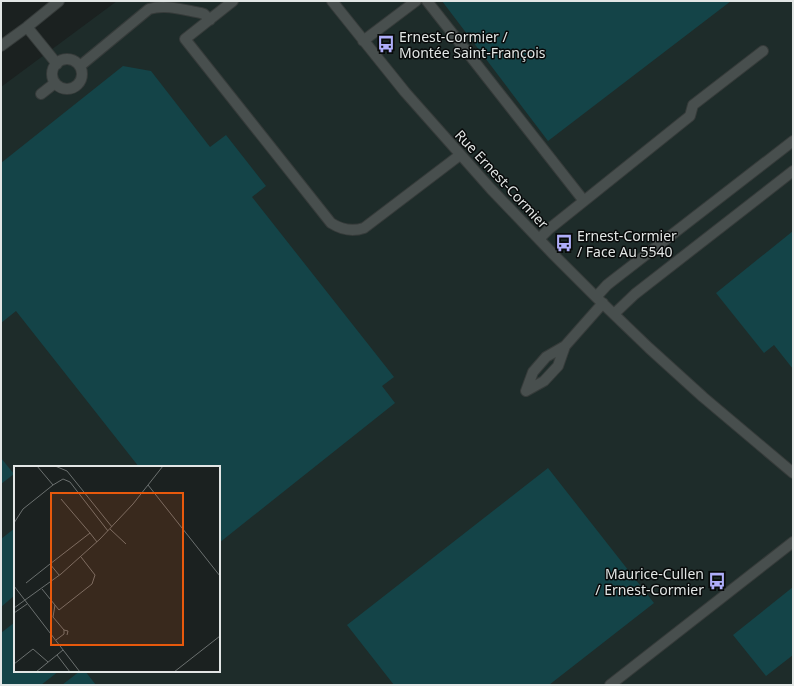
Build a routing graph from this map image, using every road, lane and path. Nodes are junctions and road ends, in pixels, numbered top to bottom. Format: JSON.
{"nodes":[{"id":1,"x":60,"y":1,"type":"edge"},
{"id":2,"x":233,"y":1,"type":"edge"},
{"id":3,"x":332,"y":1,"type":"edge"},
{"id":4,"x":416,"y":1,"type":"edge"},
{"id":5,"x":427,"y":1,"type":"edge"},
{"id":6,"x":210,"y":20,"type":"junction"},
{"id":7,"x":27,"y":27,"type":"junction"},
{"id":8,"x":364,"y":41,"type":"junction"},
{"id":9,"x":1,"y":46,"type":"edge"},
{"id":10,"x":763,"y":51,"type":"dead end"},
{"id":11,"x":57,"y":64,"type":"junction"},
{"id":12,"x":80,"y":66,"type":"junction"},
{"id":13,"x":55,"y":83,"type":"junction"},
{"id":14,"x":42,"y":94,"type":"dead end"},
{"id":15,"x":793,"y":141,"type":"edge"},
{"id":16,"x":460,"y":155,"type":"junction"},
{"id":17,"x":793,"y":171,"type":"edge"},
{"id":18,"x":584,"y":201,"type":"junction"},
{"id":19,"x":539,"y":239,"type":"junction"},
{"id":20,"x":599,"y":300,"type":"junction"},
{"id":21,"x":614,"y":314,"type":"junction"},
{"id":22,"x":565,"y":346,"type":"dead end"},
{"id":23,"x":793,"y":473,"type":"edge"},
{"id":24,"x":793,"y":542,"type":"edge"},
{"id":25,"x":610,"y":685,"type":"edge"}],
"edges":[{"from":1,"to":7,"type":"street"},
{"from":2,"to":6,"type":"street"},
{"from":3,"to":8,"type":"street","name":"Rue Ernest-Cormier"},
{"from":4,"to":8,"type":"street"},
{"from":5,"to":18,"type":"street"},
{"from":6,"to":12,"type":"street"},
{"from":6,"to":16,"type":"street"},
{"from":7,"to":9,"type":"street"},
{"from":7,"to":11,"type":"street"},
{"from":8,"to":16,"type":"street","name":"Rue Ernest-Cormier"},
{"from":10,"to":18,"type":"street"},
{"from":11,"to":12,"type":"street"},
{"from":11,"to":13,"type":"street"},
{"from":12,"to":13,"type":"street"},
{"from":13,"to":14,"type":"street"},
{"from":15,"to":20,"type":"street"},
{"from":16,"to":19,"type":"street","name":"Rue Ernest-Cormier"},
{"from":17,"to":21,"type":"street"},
{"from":18,"to":19,"type":"street"},
{"from":19,"to":20,"type":"street","name":"Rue Ernest-Cormier"},
{"from":20,"to":21,"type":"street","name":"Rue Ernest-Cormier"},
{"from":20,"to":22,"type":"street"},
{"from":21,"to":23,"type":"street","name":"Rue Ernest-Cormier"},
{"from":24,"to":25,"type":"street"}]}
